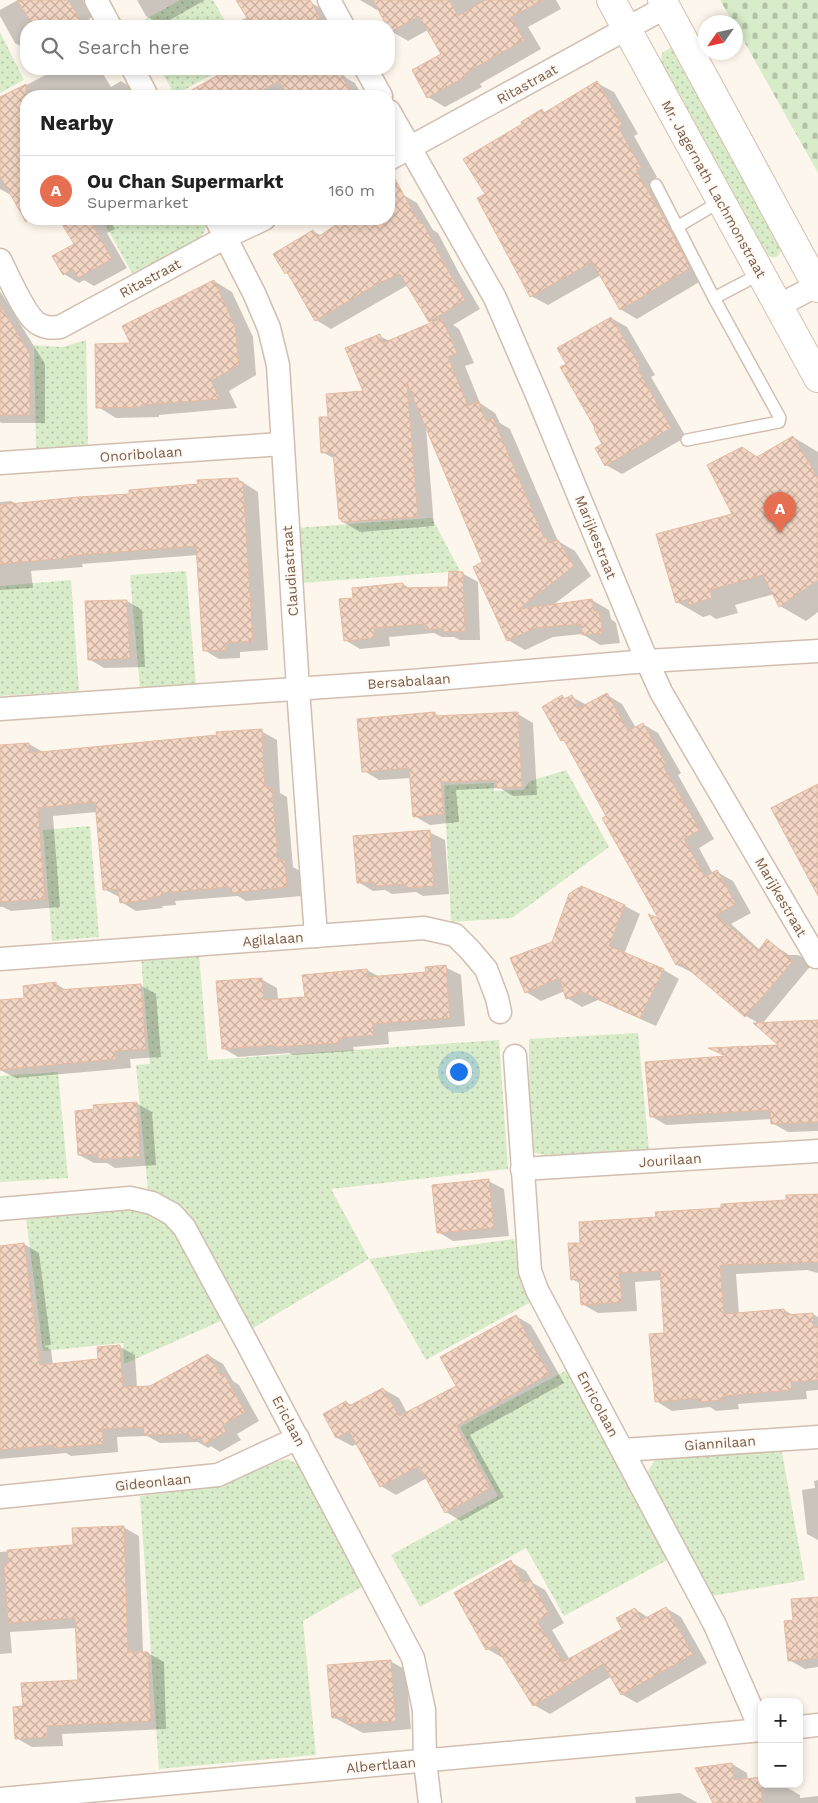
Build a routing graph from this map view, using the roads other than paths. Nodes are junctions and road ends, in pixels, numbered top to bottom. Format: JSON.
{"nodes":[{"id":1,"x":96,"y":0,"type":"edge"},
{"id":2,"x":328,"y":0,"type":"edge"},
{"id":3,"x":611,"y":0,"type":"edge"},
{"id":4,"x":664,"y":4,"type":"edge"},
{"id":5,"x":107,"y":20,"type":"edge"},
{"id":6,"x":340,"y":20,"type":"edge"},
{"id":7,"x":627,"y":29,"type":"junction"},
{"id":8,"x":136,"y":75,"type":"edge"},
{"id":9,"x":369,"y":75,"type":"edge"},
{"id":10,"x":144,"y":90,"type":"edge"},
{"id":11,"x":378,"y":90,"type":"edge"},
{"id":12,"x":395,"y":122,"type":"edge"},
{"id":13,"x":409,"y":149,"type":"junction"},
{"id":14,"x":395,"y":156,"type":"edge"},
{"id":15,"x":656,"y":185,"type":"dead end"},
{"id":16,"x":721,"y":201,"type":"junction"},
{"id":17,"x":235,"y":225,"type":"edge"},
{"id":18,"x":677,"y":227,"type":"junction"},
{"id":19,"x":221,"y":228,"type":"edge"},
{"id":20,"x":0,"y":260,"type":"edge"},
{"id":21,"x":760,"y":274,"type":"junction"},
{"id":22,"x":818,"y":286,"type":"edge"},
{"id":23,"x":714,"y":298,"type":"junction"},
{"id":24,"x":778,"y":306,"type":"junction"},
{"id":25,"x":818,"y":378,"type":"edge"},
{"id":26,"x":687,"y":440,"type":"dead end"},
{"id":27,"x":282,"y":444,"type":"junction"},
{"id":28,"x":0,"y":463,"type":"edge"},
{"id":29,"x":818,"y":652,"type":"edge"},
{"id":30,"x":647,"y":661,"type":"junction"},
{"id":31,"x":298,"y":689,"type":"junction"},
{"id":32,"x":0,"y":709,"type":"edge"},
{"id":33,"x":316,"y":936,"type":"junction"},
{"id":34,"x":816,"y":957,"type":"dead end"},
{"id":35,"x":0,"y":959,"type":"edge"},
{"id":36,"x":500,"y":1012,"type":"dead end"},
{"id":37,"x":515,"y":1056,"type":"dead end"},
{"id":38,"x":818,"y":1151,"type":"edge"},
{"id":39,"x":522,"y":1169,"type":"junction"},
{"id":40,"x":0,"y":1209,"type":"edge"},
{"id":41,"x":818,"y":1437,"type":"edge"},
{"id":42,"x":298,"y":1438,"type":"junction"},
{"id":43,"x":623,"y":1450,"type":"junction"},
{"id":44,"x":0,"y":1497,"type":"edge"},
{"id":45,"x":758,"y":1723,"type":"edge"},
{"id":46,"x":818,"y":1725,"type":"edge"},
{"id":47,"x":803,"y":1727,"type":"edge"},
{"id":48,"x":758,"y":1730,"type":"edge"},
{"id":49,"x":425,"y":1761,"type":"junction"},
{"id":50,"x":0,"y":1798,"type":"edge"},
{"id":51,"x":430,"y":1803,"type":"edge"}],
"edges":[{"from":1,"to":5,"type":"street"},
{"from":2,"to":6,"type":"street"},
{"from":3,"to":7,"type":"main road","name":"Mr. Jagernath Lachmonstraat"},
{"from":4,"to":7,"type":"street","name":"Ritastraat"},
{"from":4,"to":22,"type":"main road"},
{"from":7,"to":13,"type":"street","name":"Ritastraat"},
{"from":7,"to":16,"type":"main road","name":"Mr. Jagernath Lachmonstraat"},
{"from":8,"to":10,"type":"street"},
{"from":9,"to":11,"type":"street"},
{"from":12,"to":13,"type":"street","name":"Marijkestraat"},
{"from":13,"to":14,"type":"street","name":"Ritastraat"},
{"from":13,"to":30,"type":"street","name":"Marijkestraat"},
{"from":15,"to":18,"type":"lane"},
{"from":16,"to":18,"type":"lane"},
{"from":16,"to":21,"type":"main road","name":"Mr. Jagernath Lachmonstraat"},
{"from":17,"to":19,"type":"street","name":"Ritastraat"},
{"from":18,"to":23,"type":"lane"},
{"from":19,"to":20,"type":"street","name":"Ritastraat"},
{"from":19,"to":27,"type":"street","name":"Claudiastraat"},
{"from":21,"to":23,"type":"lane"},
{"from":21,"to":24,"type":"main road","name":"Mr. Jagernath Lachmonstraat"},
{"from":22,"to":24,"type":"street"},
{"from":23,"to":26,"type":"lane"},
{"from":24,"to":25,"type":"main road","name":"Mr. Jagernath Lachmonstraat"},
{"from":27,"to":28,"type":"street","name":"Onoribolaan"},
{"from":27,"to":31,"type":"street","name":"Claudiastraat"},
{"from":29,"to":30,"type":"street","name":"Bersabalaan"},
{"from":30,"to":31,"type":"street","name":"Bersabalaan"},
{"from":30,"to":34,"type":"street","name":"Marijkestraat"},
{"from":31,"to":32,"type":"street","name":"Bersabalaan"},
{"from":31,"to":33,"type":"street","name":"Claudiastraat"},
{"from":33,"to":35,"type":"street","name":"Agilalaan"},
{"from":33,"to":36,"type":"street","name":"Agilalaan"},
{"from":37,"to":39,"type":"street","name":"Enricolaan"},
{"from":38,"to":39,"type":"street","name":"Jourilaan"},
{"from":39,"to":43,"type":"street","name":"Enricolaan"},
{"from":40,"to":42,"type":"street","name":"Ericlaan"},
{"from":41,"to":43,"type":"street","name":"Giannilaan"},
{"from":42,"to":44,"type":"street","name":"Gideonlaan"},
{"from":42,"to":49,"type":"street","name":"Ericlaan"},
{"from":43,"to":45,"type":"street","name":"Enricolaan"},
{"from":46,"to":47,"type":"street"},
{"from":48,"to":49,"type":"street","name":"Albertlaan"},
{"from":49,"to":50,"type":"street","name":"Albertlaan"},
{"from":49,"to":51,"type":"street","name":"Ericlaan"}]}
